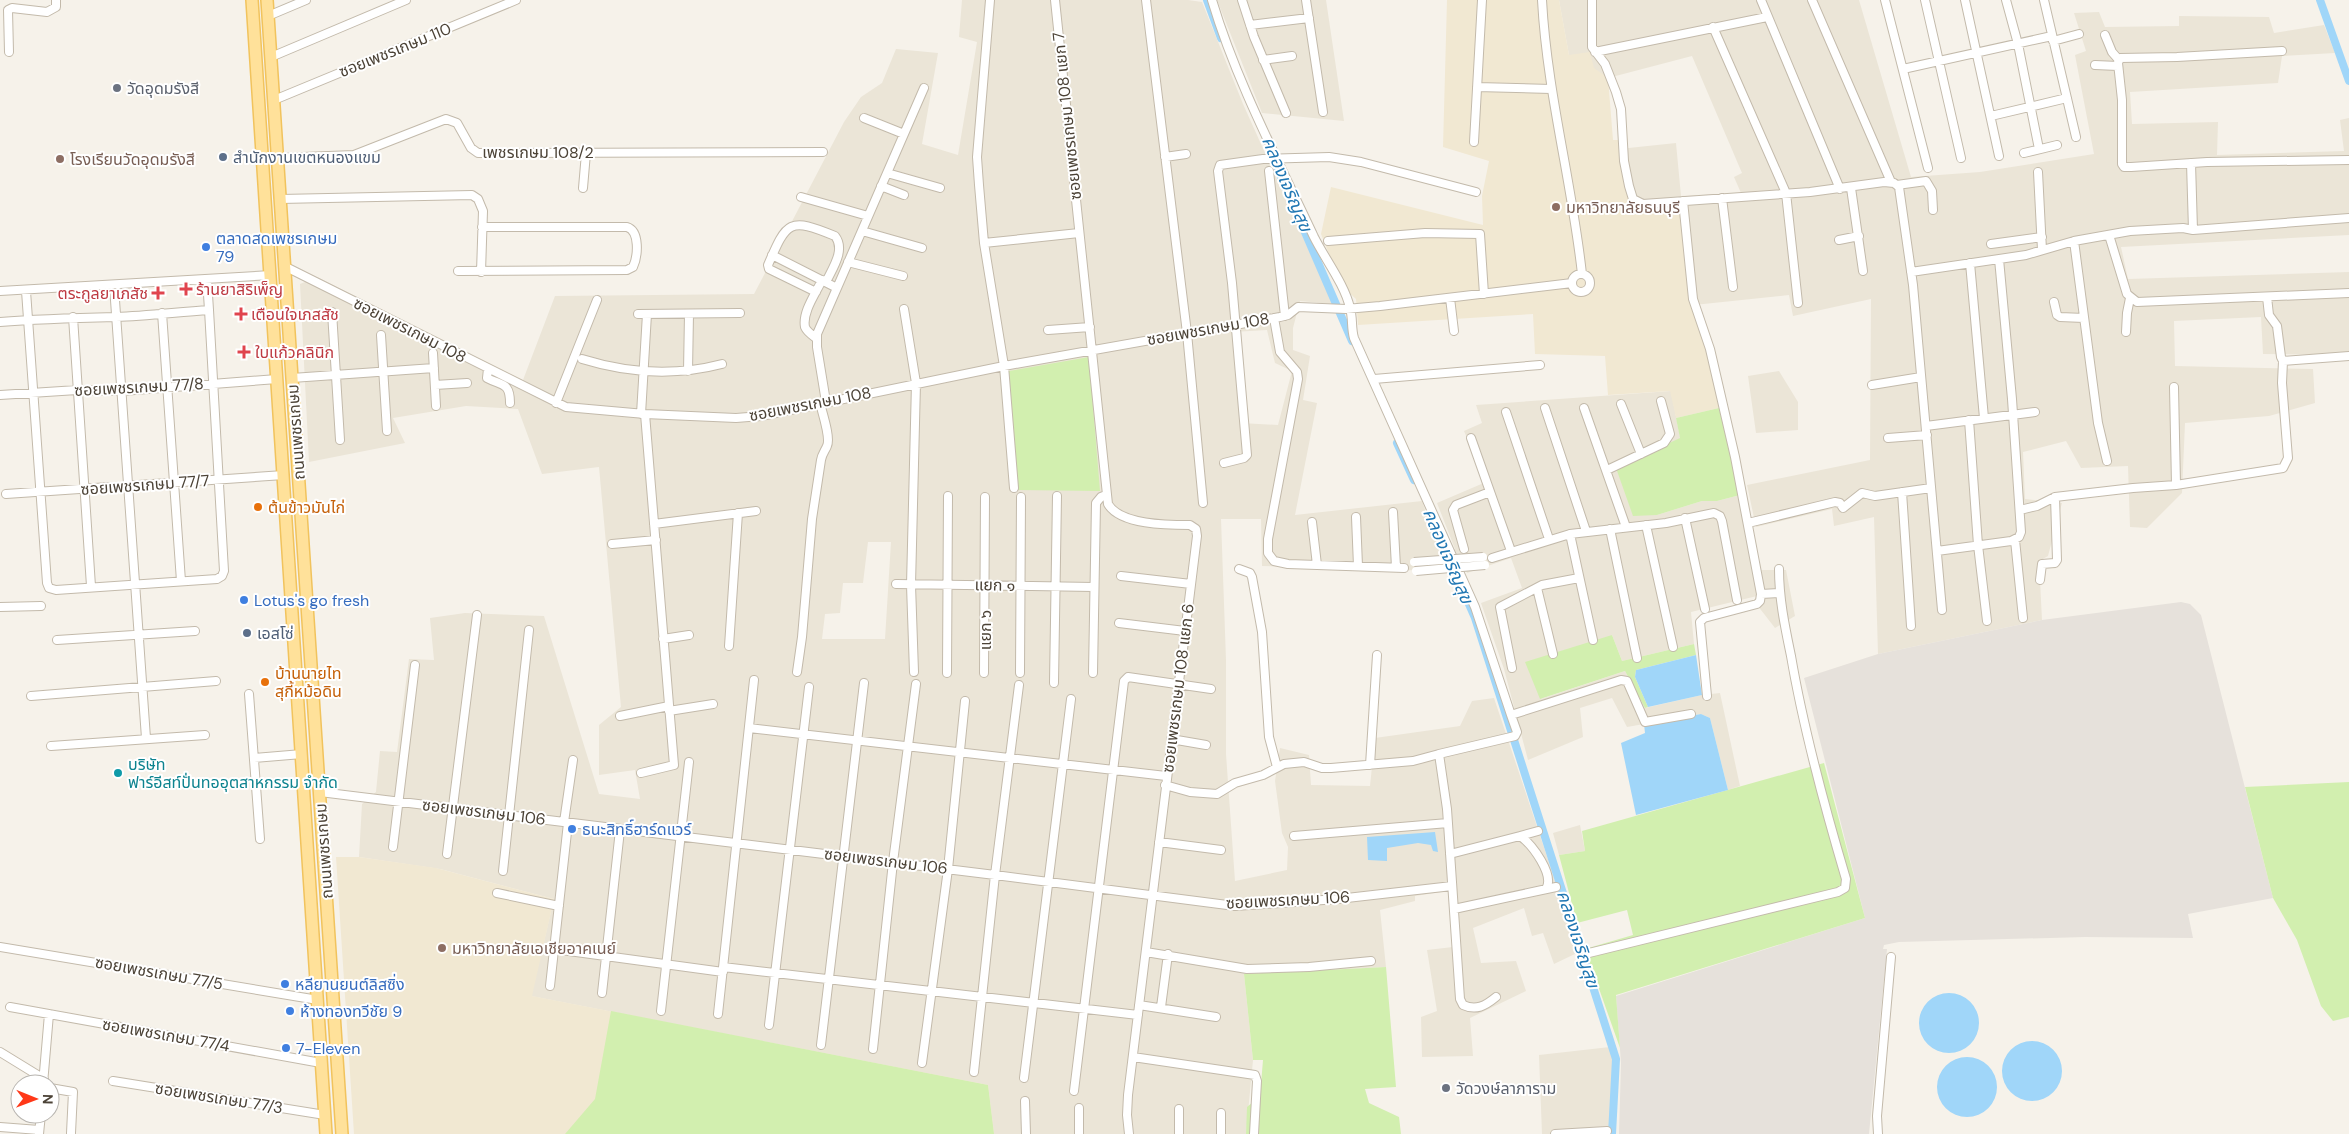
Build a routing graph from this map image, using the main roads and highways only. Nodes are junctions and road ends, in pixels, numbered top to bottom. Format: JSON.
{"nodes":[{"id":1,"x":252,"y":0,"type":"edge"},
{"id":2,"x":267,"y":0,"type":"edge"},
{"id":3,"x":321,"y":1063,"type":"junction"},
{"id":4,"x":338,"y":1065,"type":"junction"},
{"id":5,"x":326,"y":1134,"type":"edge"},
{"id":6,"x":342,"y":1134,"type":"edge"}],
"edges":[{"from":1,"to":3,"type":"main road","name":"ถนนเพชรเกษม"},
{"from":2,"to":4,"type":"main road","name":"ถนนเพชรเกษม"},
{"from":3,"to":4,"type":"main road"},
{"from":3,"to":5,"type":"main road","name":"ถนนเพชรเกษม"},
{"from":4,"to":6,"type":"main road","name":"ถนนเพชรเกษม"}]}
